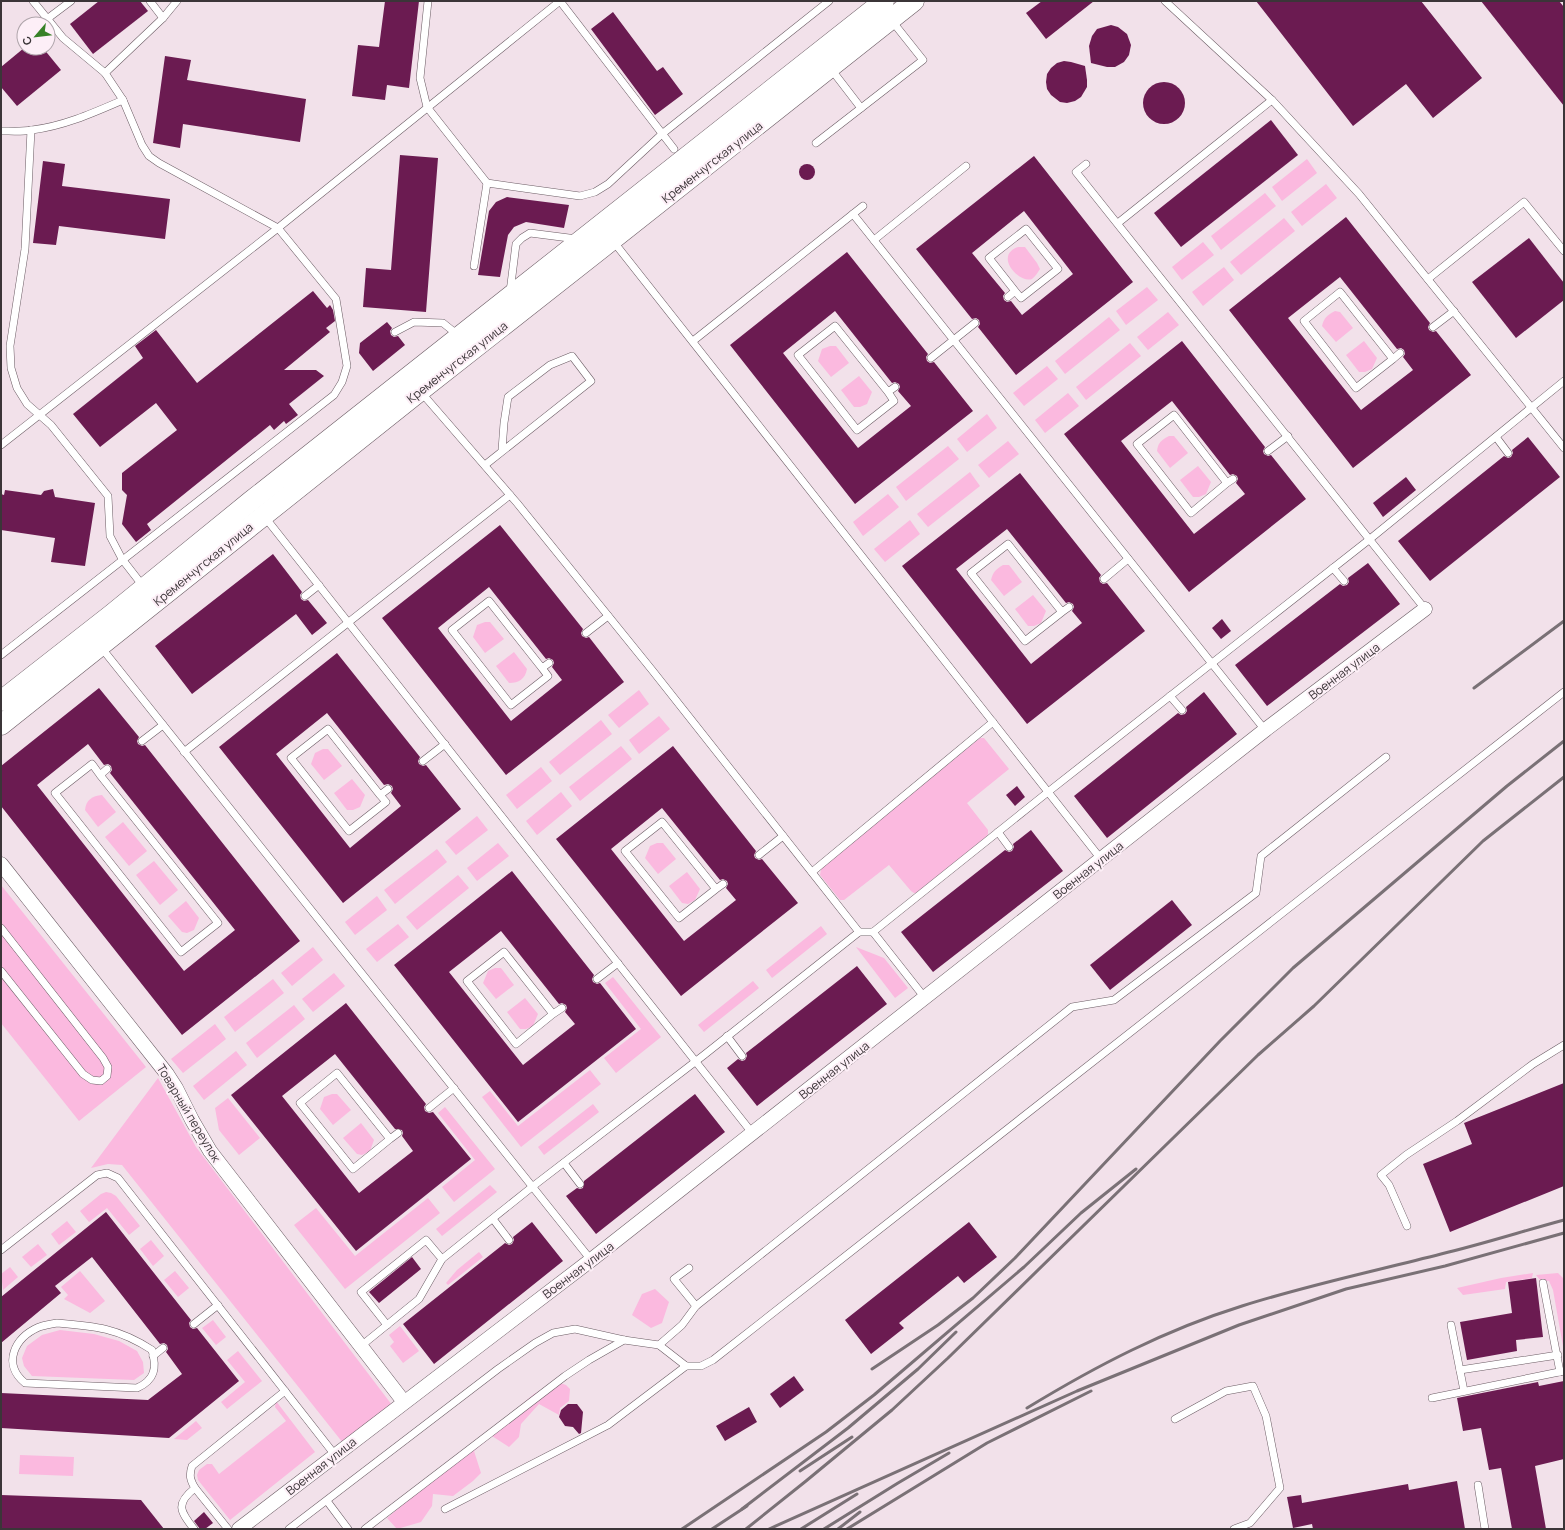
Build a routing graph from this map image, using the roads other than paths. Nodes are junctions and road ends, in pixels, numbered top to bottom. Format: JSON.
{"nodes":[{"id":1,"x":33,"y":1,"type":"edge"},
{"id":2,"x":71,"y":1,"type":"edge"},
{"id":3,"x":150,"y":1,"type":"edge"},
{"id":4,"x":177,"y":1,"type":"edge"},
{"id":5,"x":428,"y":1,"type":"edge"},
{"id":6,"x":560,"y":1,"type":"edge"},
{"id":7,"x":829,"y":1,"type":"edge"},
{"id":8,"x":884,"y":1,"type":"edge"},
{"id":9,"x":914,"y":1,"type":"edge"},
{"id":10,"x":1165,"y":1,"type":"edge"},
{"id":11,"x":45,"y":16,"type":"edge"},
{"id":12,"x":51,"y":16,"type":"edge"},
{"id":13,"x":163,"y":18,"type":"junction"},
{"id":14,"x":891,"y":19,"type":"junction"},
{"id":15,"x":56,"y":30,"type":"edge"},
{"id":16,"x":830,"y":68,"type":"junction"},
{"id":17,"x":105,"y":73,"type":"junction"},
{"id":18,"x":122,"y":100,"type":"junction"},
{"id":19,"x":1272,"y":100,"type":"junction"},
{"id":20,"x":427,"y":107,"type":"junction"},
{"id":21,"x":861,"y":108,"type":"junction"},
{"id":22,"x":31,"y":130,"type":"junction"},
{"id":23,"x":1,"y":131,"type":"edge"},
{"id":24,"x":662,"y":134,"type":"junction"},
{"id":25,"x":816,"y":143,"type":"dead end"},
{"id":26,"x":674,"y":149,"type":"dead end"},
{"id":27,"x":1086,"y":164,"type":"dead end"},
{"id":28,"x":966,"y":166,"type":"dead end"},
{"id":29,"x":487,"y":183,"type":"junction"},
{"id":30,"x":863,"y":206,"type":"dead end"},
{"id":31,"x":853,"y":214,"type":"junction"},
{"id":32,"x":1118,"y":223,"type":"junction"},
{"id":33,"x":278,"y":228,"type":"junction"},
{"id":34,"x":607,"y":233,"type":"junction"},
{"id":35,"x":583,"y":240,"type":"junction"},
{"id":36,"x":874,"y":240,"type":"junction"},
{"id":37,"x":1564,"y":251,"type":"edge"},
{"id":38,"x":474,"y":266,"type":"dead end"},
{"id":39,"x":1428,"y":279,"type":"junction"},
{"id":40,"x":1016,"y":291,"type":"junction"},
{"id":41,"x":1008,"y":297,"type":"dead end"},
{"id":42,"x":509,"y":298,"type":"junction"},
{"id":43,"x":1454,"y":311,"type":"junction"},
{"id":44,"x":975,"y":323,"type":"dead end"},
{"id":45,"x":1433,"y":327,"type":"dead end"},
{"id":46,"x":396,"y":332,"type":"dead end"},
{"id":47,"x":460,"y":336,"type":"junction"},
{"id":48,"x":954,"y":340,"type":"junction"},
{"id":49,"x":693,"y":341,"type":"junction"},
{"id":50,"x":1400,"y":353,"type":"dead end"},
{"id":51,"x":931,"y":358,"type":"dead end"},
{"id":52,"x":1393,"y":358,"type":"junction"},
{"id":53,"x":1564,"y":381,"type":"edge"},
{"id":54,"x":414,"y":384,"type":"junction"},
{"id":55,"x":895,"y":387,"type":"dead end"},
{"id":56,"x":888,"y":392,"type":"junction"},
{"id":57,"x":1531,"y":408,"type":"junction"},
{"id":58,"x":40,"y":415,"type":"junction"},
{"id":59,"x":1288,"y":436,"type":"junction"},
{"id":60,"x":1496,"y":437,"type":"junction"},
{"id":61,"x":1,"y":445,"type":"edge"},
{"id":62,"x":1564,"y":448,"type":"edge"},
{"id":63,"x":502,"y":450,"type":"junction"},
{"id":64,"x":1268,"y":451,"type":"dead end"},
{"id":65,"x":1508,"y":453,"type":"dead end"},
{"id":66,"x":485,"y":465,"type":"junction"},
{"id":67,"x":1230,"y":481,"type":"joint"},
{"id":68,"x":510,"y":495,"type":"junction"},
{"id":69,"x":257,"y":508,"type":"junction"},
{"id":70,"x":1370,"y":539,"type":"junction"},
{"id":71,"x":122,"y":559,"type":"junction"},
{"id":72,"x":1128,"y":559,"type":"junction"},
{"id":73,"x":1334,"y":568,"type":"junction"},
{"id":74,"x":1104,"y":579,"type":"dead end"},
{"id":75,"x":1344,"y":581,"type":"dead end"},
{"id":76,"x":319,"y":585,"type":"junction"},
{"id":77,"x":151,"y":594,"type":"junction"},
{"id":78,"x":305,"y":596,"type":"dead end"},
{"id":79,"x":1069,"y":607,"type":"dead end"},
{"id":80,"x":1425,"y":609,"type":"joint"},
{"id":81,"x":1062,"y":612,"type":"junction"},
{"id":82,"x":608,"y":616,"type":"junction"},
{"id":83,"x":348,"y":622,"type":"junction"},
{"id":84,"x":586,"y":633,"type":"dead end"},
{"id":85,"x":95,"y":639,"type":"junction"},
{"id":86,"x":1,"y":655,"type":"edge"},
{"id":87,"x":549,"y":663,"type":"dead end"},
{"id":88,"x":1212,"y":663,"type":"junction"},
{"id":89,"x":542,"y":668,"type":"junction"},
{"id":90,"x":1564,"y":692,"type":"edge"},
{"id":91,"x":1170,"y":696,"type":"junction"},
{"id":92,"x":1,"y":701,"type":"edge"},
{"id":93,"x":1182,"y":710,"type":"dead end"},
{"id":94,"x":993,"y":722,"type":"junction"},
{"id":95,"x":1,"y":725,"type":"edge"},
{"id":96,"x":163,"y":725,"type":"junction"},
{"id":97,"x":1265,"y":730,"type":"junction"},
{"id":98,"x":142,"y":742,"type":"dead end"},
{"id":99,"x":445,"y":744,"type":"junction"},
{"id":100,"x":184,"y":752,"type":"junction"},
{"id":101,"x":1386,"y":757,"type":"dead end"},
{"id":102,"x":423,"y":761,"type":"dead end"},
{"id":103,"x":107,"y":769,"type":"dead end"},
{"id":104,"x":100,"y":775,"type":"junction"},
{"id":105,"x":388,"y":790,"type":"dead end"},
{"id":106,"x":1048,"y":792,"type":"junction"},
{"id":107,"x":380,"y":795,"type":"junction"},
{"id":108,"x":998,"y":832,"type":"junction"},
{"id":109,"x":783,"y":836,"type":"junction"},
{"id":110,"x":1009,"y":847,"type":"dead end"},
{"id":111,"x":759,"y":855,"type":"dead end"},
{"id":112,"x":1101,"y":859,"type":"junction"},
{"id":113,"x":1,"y":864,"type":"edge"},
{"id":114,"x":812,"y":872,"type":"junction"},
{"id":115,"x":722,"y":884,"type":"dead end"},
{"id":116,"x":716,"y":889,"type":"junction"},
{"id":117,"x":1,"y":928,"type":"edge"},
{"id":118,"x":859,"y":932,"type":"junction"},
{"id":119,"x":873,"y":932,"type":"junction"},
{"id":120,"x":618,"y":963,"type":"junction"},
{"id":121,"x":1,"y":971,"type":"edge"},
{"id":122,"x":597,"y":979,"type":"dead end"},
{"id":123,"x":925,"y":998,"type":"junction"},
{"id":124,"x":562,"y":1008,"type":"dead end"},
{"id":125,"x":554,"y":1014,"type":"junction"},
{"id":126,"x":727,"y":1036,"type":"junction"},
{"id":127,"x":1564,"y":1045,"type":"edge"},
{"id":128,"x":742,"y":1056,"type":"dead end"},
{"id":129,"x":696,"y":1061,"type":"junction"},
{"id":130,"x":454,"y":1088,"type":"junction"},
{"id":131,"x":429,"y":1108,"type":"dead end"},
{"id":132,"x":398,"y":1132,"type":"dead end"},
{"id":133,"x":753,"y":1134,"type":"junction"},
{"id":134,"x":390,"y":1140,"type":"junction"},
{"id":135,"x":564,"y":1163,"type":"junction"},
{"id":136,"x":580,"y":1184,"type":"dead end"},
{"id":137,"x":532,"y":1187,"type":"junction"},
{"id":138,"x":492,"y":1219,"type":"junction"},
{"id":139,"x":1407,"y":1226,"type":"dead end"},
{"id":140,"x":509,"y":1240,"type":"dead end"},
{"id":141,"x":1,"y":1250,"type":"edge"},
{"id":142,"x":442,"y":1259,"type":"junction"},
{"id":143,"x":591,"y":1260,"type":"junction"},
{"id":144,"x":688,"y":1268,"type":"dead end"},
{"id":145,"x":1543,"y":1283,"type":"dead end"},
{"id":146,"x":218,"y":1305,"type":"junction"},
{"id":147,"x":696,"y":1306,"type":"junction"},
{"id":148,"x":194,"y":1324,"type":"dead end"},
{"id":149,"x":387,"y":1325,"type":"junction"},
{"id":150,"x":1451,"y":1325,"type":"dead end"},
{"id":151,"x":624,"y":1340,"type":"junction"},
{"id":152,"x":659,"y":1345,"type":"junction"},
{"id":153,"x":361,"y":1346,"type":"junction"},
{"id":154,"x":163,"y":1348,"type":"dead end"},
{"id":155,"x":1558,"y":1355,"type":"junction"},
{"id":156,"x":153,"y":1356,"type":"junction"},
{"id":157,"x":686,"y":1366,"type":"junction"},
{"id":158,"x":1460,"y":1370,"type":"junction"},
{"id":159,"x":1562,"y":1372,"type":"edge"},
{"id":160,"x":285,"y":1391,"type":"junction"},
{"id":161,"x":1464,"y":1391,"type":"junction"},
{"id":162,"x":1432,"y":1398,"type":"dead end"},
{"id":163,"x":404,"y":1402,"type":"junction"},
{"id":164,"x":1175,"y":1418,"type":"dead end"},
{"id":165,"x":335,"y":1455,"type":"junction"},
{"id":166,"x":1478,"y":1485,"type":"dead end"},
{"id":167,"x":195,"y":1488,"type":"junction"},
{"id":168,"x":327,"y":1500,"type":"junction"},
{"id":169,"x":445,"y":1509,"type":"dead end"},
{"id":170,"x":1251,"y":1526,"type":"edge"},
{"id":171,"x":194,"y":1529,"type":"edge"},
{"id":172,"x":228,"y":1529,"type":"edge"},
{"id":173,"x":239,"y":1529,"type":"edge"},
{"id":174,"x":290,"y":1529,"type":"edge"},
{"id":175,"x":348,"y":1529,"type":"edge"},
{"id":176,"x":366,"y":1529,"type":"edge"},
{"id":177,"x":1234,"y":1529,"type":"edge"},
{"id":178,"x":1485,"y":1529,"type":"edge"}],
"edges":[{"from":1,"to":11,"type":"lane"},
{"from":2,"to":12,"type":"lane"},
{"from":3,"to":13,"type":"lane"},
{"from":4,"to":13,"type":"lane"},
{"from":5,"to":20,"type":"lane"},
{"from":6,"to":20,"type":"lane"},
{"from":6,"to":24,"type":"lane"},
{"from":7,"to":24,"type":"lane"},
{"from":8,"to":34,"type":"street","name":"Кременчугская улица"},
{"from":9,"to":14,"type":"street","name":"Кременчугская улица"},
{"from":10,"to":19,"type":"lane"},
{"from":13,"to":17,"type":"lane"},
{"from":14,"to":16,"type":"street","name":"Кременчугская улица"},
{"from":14,"to":21,"type":"lane"},
{"from":15,"to":17,"type":"lane"},
{"from":16,"to":21,"type":"lane"},
{"from":16,"to":34,"type":"street","name":"Кременчугская улица"},
{"from":17,"to":18,"type":"lane"},
{"from":18,"to":22,"type":"lane"},
{"from":18,"to":33,"type":"lane"},
{"from":19,"to":32,"type":"lane"},
{"from":19,"to":39,"type":"lane"},
{"from":20,"to":29,"type":"lane"},
{"from":20,"to":33,"type":"lane"},
{"from":21,"to":25,"type":"lane"},
{"from":22,"to":23,"type":"lane"},
{"from":22,"to":58,"type":"lane"},
{"from":24,"to":26,"type":"lane"},
{"from":24,"to":29,"type":"lane"},
{"from":27,"to":32,"type":"lane"},
{"from":28,"to":36,"type":"lane"},
{"from":29,"to":38,"type":"lane"},
{"from":30,"to":31,"type":"lane"},
{"from":31,"to":36,"type":"lane"},
{"from":31,"to":49,"type":"lane"},
{"from":32,"to":59,"type":"lane"},
{"from":33,"to":58,"type":"lane"},
{"from":33,"to":71,"type":"lane"},
{"from":34,"to":35,"type":"street","name":"Кременчугская улица"},
{"from":34,"to":49,"type":"lane"},
{"from":34,"to":54,"type":"street","name":"Кременчугская улица"},
{"from":35,"to":42,"type":"street","name":"Кременчугская улица"},
{"from":35,"to":42,"type":"lane"},
{"from":36,"to":48,"type":"lane"},
{"from":37,"to":39,"type":"lane"},
{"from":39,"to":43,"type":"lane"},
{"from":40,"to":40,"type":"lane"},
{"from":40,"to":41,"type":"lane"},
{"from":42,"to":47,"type":"street","name":"Кременчугская улица"},
{"from":43,"to":45,"type":"lane"},
{"from":43,"to":57,"type":"lane"},
{"from":44,"to":48,"type":"lane"},
{"from":46,"to":47,"type":"lane"},
{"from":47,"to":54,"type":"street","name":"Кременчугская улица"},
{"from":48,"to":51,"type":"lane"},
{"from":48,"to":72,"type":"lane"},
{"from":49,"to":94,"type":"lane"},
{"from":50,"to":52,"type":"lane"},
{"from":52,"to":52,"type":"lane"},
{"from":53,"to":57,"type":"lane"},
{"from":54,"to":66,"type":"lane"},
{"from":54,"to":69,"type":"street","name":"Кременчугская улица"},
{"from":55,"to":56,"type":"lane"},
{"from":56,"to":56,"type":"lane"},
{"from":57,"to":60,"type":"lane"},
{"from":57,"to":62,"type":"lane"},
{"from":58,"to":61,"type":"lane"},
{"from":58,"to":71,"type":"lane"},
{"from":59,"to":64,"type":"lane"},
{"from":59,"to":70,"type":"lane"},
{"from":60,"to":65,"type":"lane"},
{"from":60,"to":70,"type":"lane"},
{"from":63,"to":63,"type":"lane"},
{"from":63,"to":66,"type":"lane"},
{"from":66,"to":68,"type":"lane"},
{"from":67,"to":67,"type":"lane"},
{"from":68,"to":82,"type":"lane"},
{"from":68,"to":83,"type":"lane"},
{"from":69,"to":76,"type":"lane"},
{"from":69,"to":77,"type":"street","name":"Кременчугская улица"},
{"from":70,"to":73,"type":"lane"},
{"from":70,"to":80,"type":"lane"},
{"from":71,"to":77,"type":"lane"},
{"from":71,"to":86,"type":"lane"},
{"from":72,"to":74,"type":"lane"},
{"from":72,"to":88,"type":"lane"},
{"from":73,"to":75,"type":"lane"},
{"from":73,"to":88,"type":"lane"},
{"from":76,"to":78,"type":"lane"},
{"from":76,"to":83,"type":"lane"},
{"from":77,"to":85,"type":"street","name":"Кременчугская улица"},
{"from":79,"to":81,"type":"lane"},
{"from":80,"to":97,"type":"street","name":"Военная улица"},
{"from":81,"to":81,"type":"lane"},
{"from":82,"to":84,"type":"lane"},
{"from":82,"to":109,"type":"lane"},
{"from":83,"to":99,"type":"lane"},
{"from":83,"to":100,"type":"lane"},
{"from":85,"to":92,"type":"street","name":"Кременчугская улица"},
{"from":85,"to":95,"type":"street","name":"Кременчугская улица"},
{"from":85,"to":96,"type":"lane"},
{"from":87,"to":89,"type":"lane"},
{"from":88,"to":91,"type":"lane"},
{"from":88,"to":97,"type":"lane"},
{"from":89,"to":89,"type":"lane"},
{"from":90,"to":157,"type":"lane"},
{"from":91,"to":93,"type":"lane"},
{"from":91,"to":106,"type":"lane"},
{"from":94,"to":106,"type":"lane"},
{"from":94,"to":114,"type":"lane"},
{"from":96,"to":98,"type":"lane"},
{"from":96,"to":100,"type":"lane"},
{"from":97,"to":112,"type":"street","name":"Военная улица"},
{"from":99,"to":102,"type":"lane"},
{"from":99,"to":120,"type":"lane"},
{"from":100,"to":130,"type":"lane"},
{"from":101,"to":147,"type":"lane"},
{"from":103,"to":104,"type":"lane"},
{"from":104,"to":104,"type":"lane"},
{"from":105,"to":107,"type":"lane"},
{"from":106,"to":108,"type":"lane"},
{"from":106,"to":112,"type":"lane"},
{"from":107,"to":107,"type":"lane"},
{"from":108,"to":110,"type":"lane"},
{"from":108,"to":119,"type":"lane"},
{"from":109,"to":111,"type":"lane"},
{"from":109,"to":114,"type":"lane"},
{"from":112,"to":123,"type":"street","name":"Военная улица"},
{"from":113,"to":153,"type":"street","name":"Товарный переулок"},
{"from":114,"to":118,"type":"lane"},
{"from":115,"to":116,"type":"lane"},
{"from":116,"to":116,"type":"lane"},
{"from":117,"to":121,"type":"lane"},
{"from":118,"to":119,"type":"lane"},
{"from":118,"to":126,"type":"lane"},
{"from":119,"to":123,"type":"lane"},
{"from":120,"to":122,"type":"lane"},
{"from":120,"to":129,"type":"lane"},
{"from":123,"to":133,"type":"street","name":"Военная улица"},
{"from":124,"to":125,"type":"lane"},
{"from":125,"to":125,"type":"lane"},
{"from":126,"to":128,"type":"lane"},
{"from":126,"to":129,"type":"lane"},
{"from":127,"to":139,"type":"lane"},
{"from":129,"to":133,"type":"lane"},
{"from":129,"to":135,"type":"lane"},
{"from":130,"to":131,"type":"lane"},
{"from":130,"to":137,"type":"lane"},
{"from":132,"to":134,"type":"lane"},
{"from":133,"to":143,"type":"street","name":"Военная улица"},
{"from":134,"to":134,"type":"lane"},
{"from":135,"to":136,"type":"lane"},
{"from":135,"to":137,"type":"lane"},
{"from":137,"to":138,"type":"lane"},
{"from":137,"to":143,"type":"lane"},
{"from":138,"to":140,"type":"lane"},
{"from":138,"to":142,"type":"lane"},
{"from":141,"to":146,"type":"lane"},
{"from":142,"to":149,"type":"lane"},
{"from":142,"to":149,"type":"lane"},
{"from":143,"to":163,"type":"street","name":"Военная улица"},
{"from":144,"to":147,"type":"lane"},
{"from":145,"to":155,"type":"lane"},
{"from":146,"to":148,"type":"lane"},
{"from":146,"to":160,"type":"lane"},
{"from":147,"to":152,"type":"lane"},
{"from":149,"to":153,"type":"lane"},
{"from":150,"to":158,"type":"lane"},
{"from":151,"to":152,"type":"lane"},
{"from":151,"to":168,"type":"lane"},
{"from":151,"to":176,"type":"lane"},
{"from":152,"to":157,"type":"lane"},
{"from":153,"to":163,"type":"street","name":"Товарный переулок"},
{"from":154,"to":156,"type":"lane"},
{"from":155,"to":158,"type":"lane"},
{"from":155,"to":159,"type":"lane"},
{"from":156,"to":156,"type":"lane"},
{"from":157,"to":169,"type":"lane"},
{"from":158,"to":161,"type":"lane"},
{"from":159,"to":161,"type":"lane"},
{"from":160,"to":165,"type":"lane"},
{"from":160,"to":167,"type":"lane"},
{"from":161,"to":162,"type":"lane"},
{"from":163,"to":165,"type":"street","name":"Военная улица"},
{"from":164,"to":170,"type":"lane"},
{"from":165,"to":173,"type":"street","name":"Военная улица"},
{"from":166,"to":178,"type":"lane"},
{"from":167,"to":171,"type":"lane"},
{"from":167,"to":172,"type":"lane"},
{"from":168,"to":174,"type":"lane"},
{"from":168,"to":175,"type":"lane"},
{"from":170,"to":177,"type":"lane"}]}
